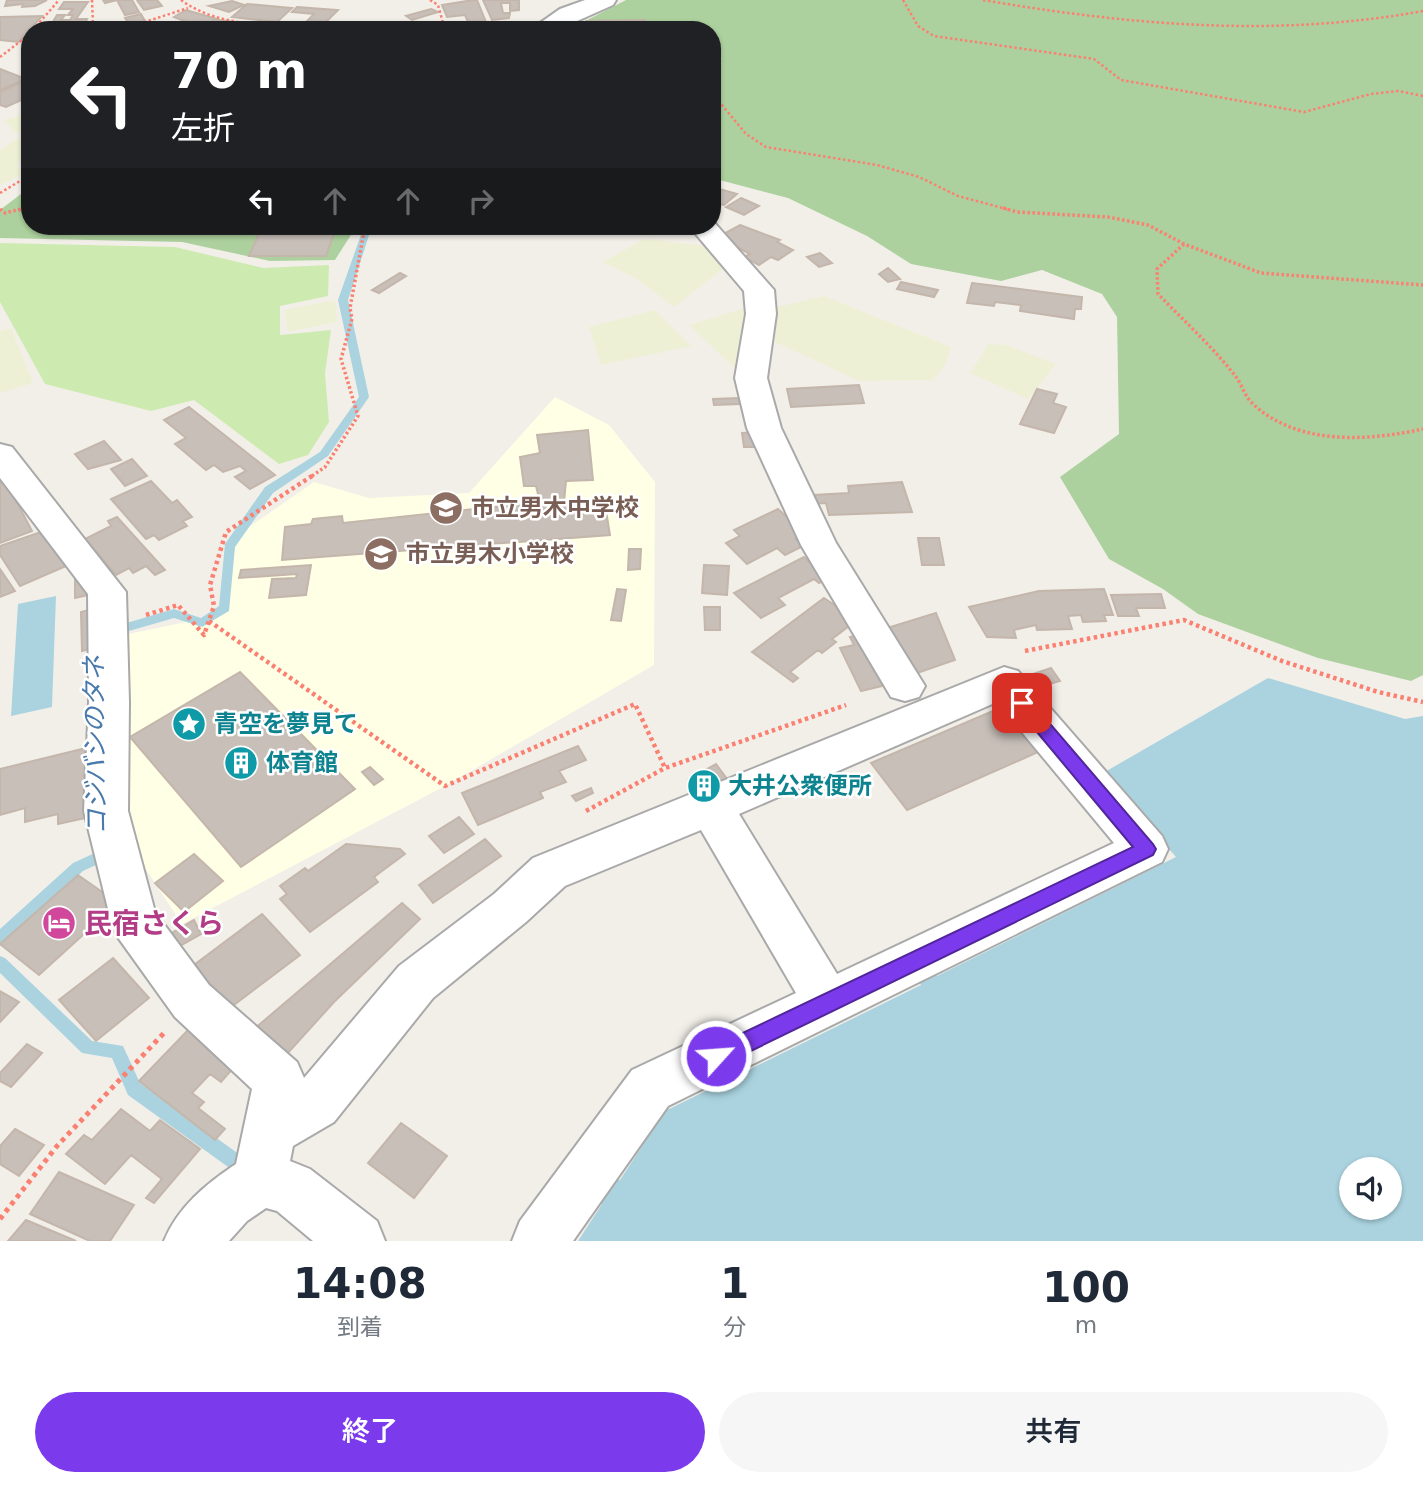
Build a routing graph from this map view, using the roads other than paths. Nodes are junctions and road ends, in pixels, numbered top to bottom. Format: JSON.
{"nodes":[{"id":1,"x":605,"y":0,"type":"edge"},
{"id":2,"x":556,"y":21,"type":"edge"},
{"id":3,"x":711,"y":235,"type":"edge"},
{"id":4,"x":0,"y":455,"type":"edge"},
{"id":5,"x":903,"y":699,"type":"junction"},
{"id":6,"x":710,"y":805,"type":"junction"},
{"id":7,"x":828,"y":1003,"type":"junction"},
{"id":8,"x":264,"y":1155,"type":"junction"},
{"id":9,"x":192,"y":1241,"type":"edge"},
{"id":10,"x":357,"y":1241,"type":"edge"},
{"id":11,"x":540,"y":1241,"type":"edge"}],
"edges":[{"from":1,"to":2,"type":"street"},
{"from":3,"to":5,"type":"street"},
{"from":4,"to":8,"type":"street"},
{"from":5,"to":6,"type":"street"},
{"from":5,"to":7,"type":"street"},
{"from":6,"to":7,"type":"street"},
{"from":6,"to":8,"type":"street"},
{"from":7,"to":11,"type":"street"},
{"from":8,"to":9,"type":"street"},
{"from":8,"to":10,"type":"street"}]}
